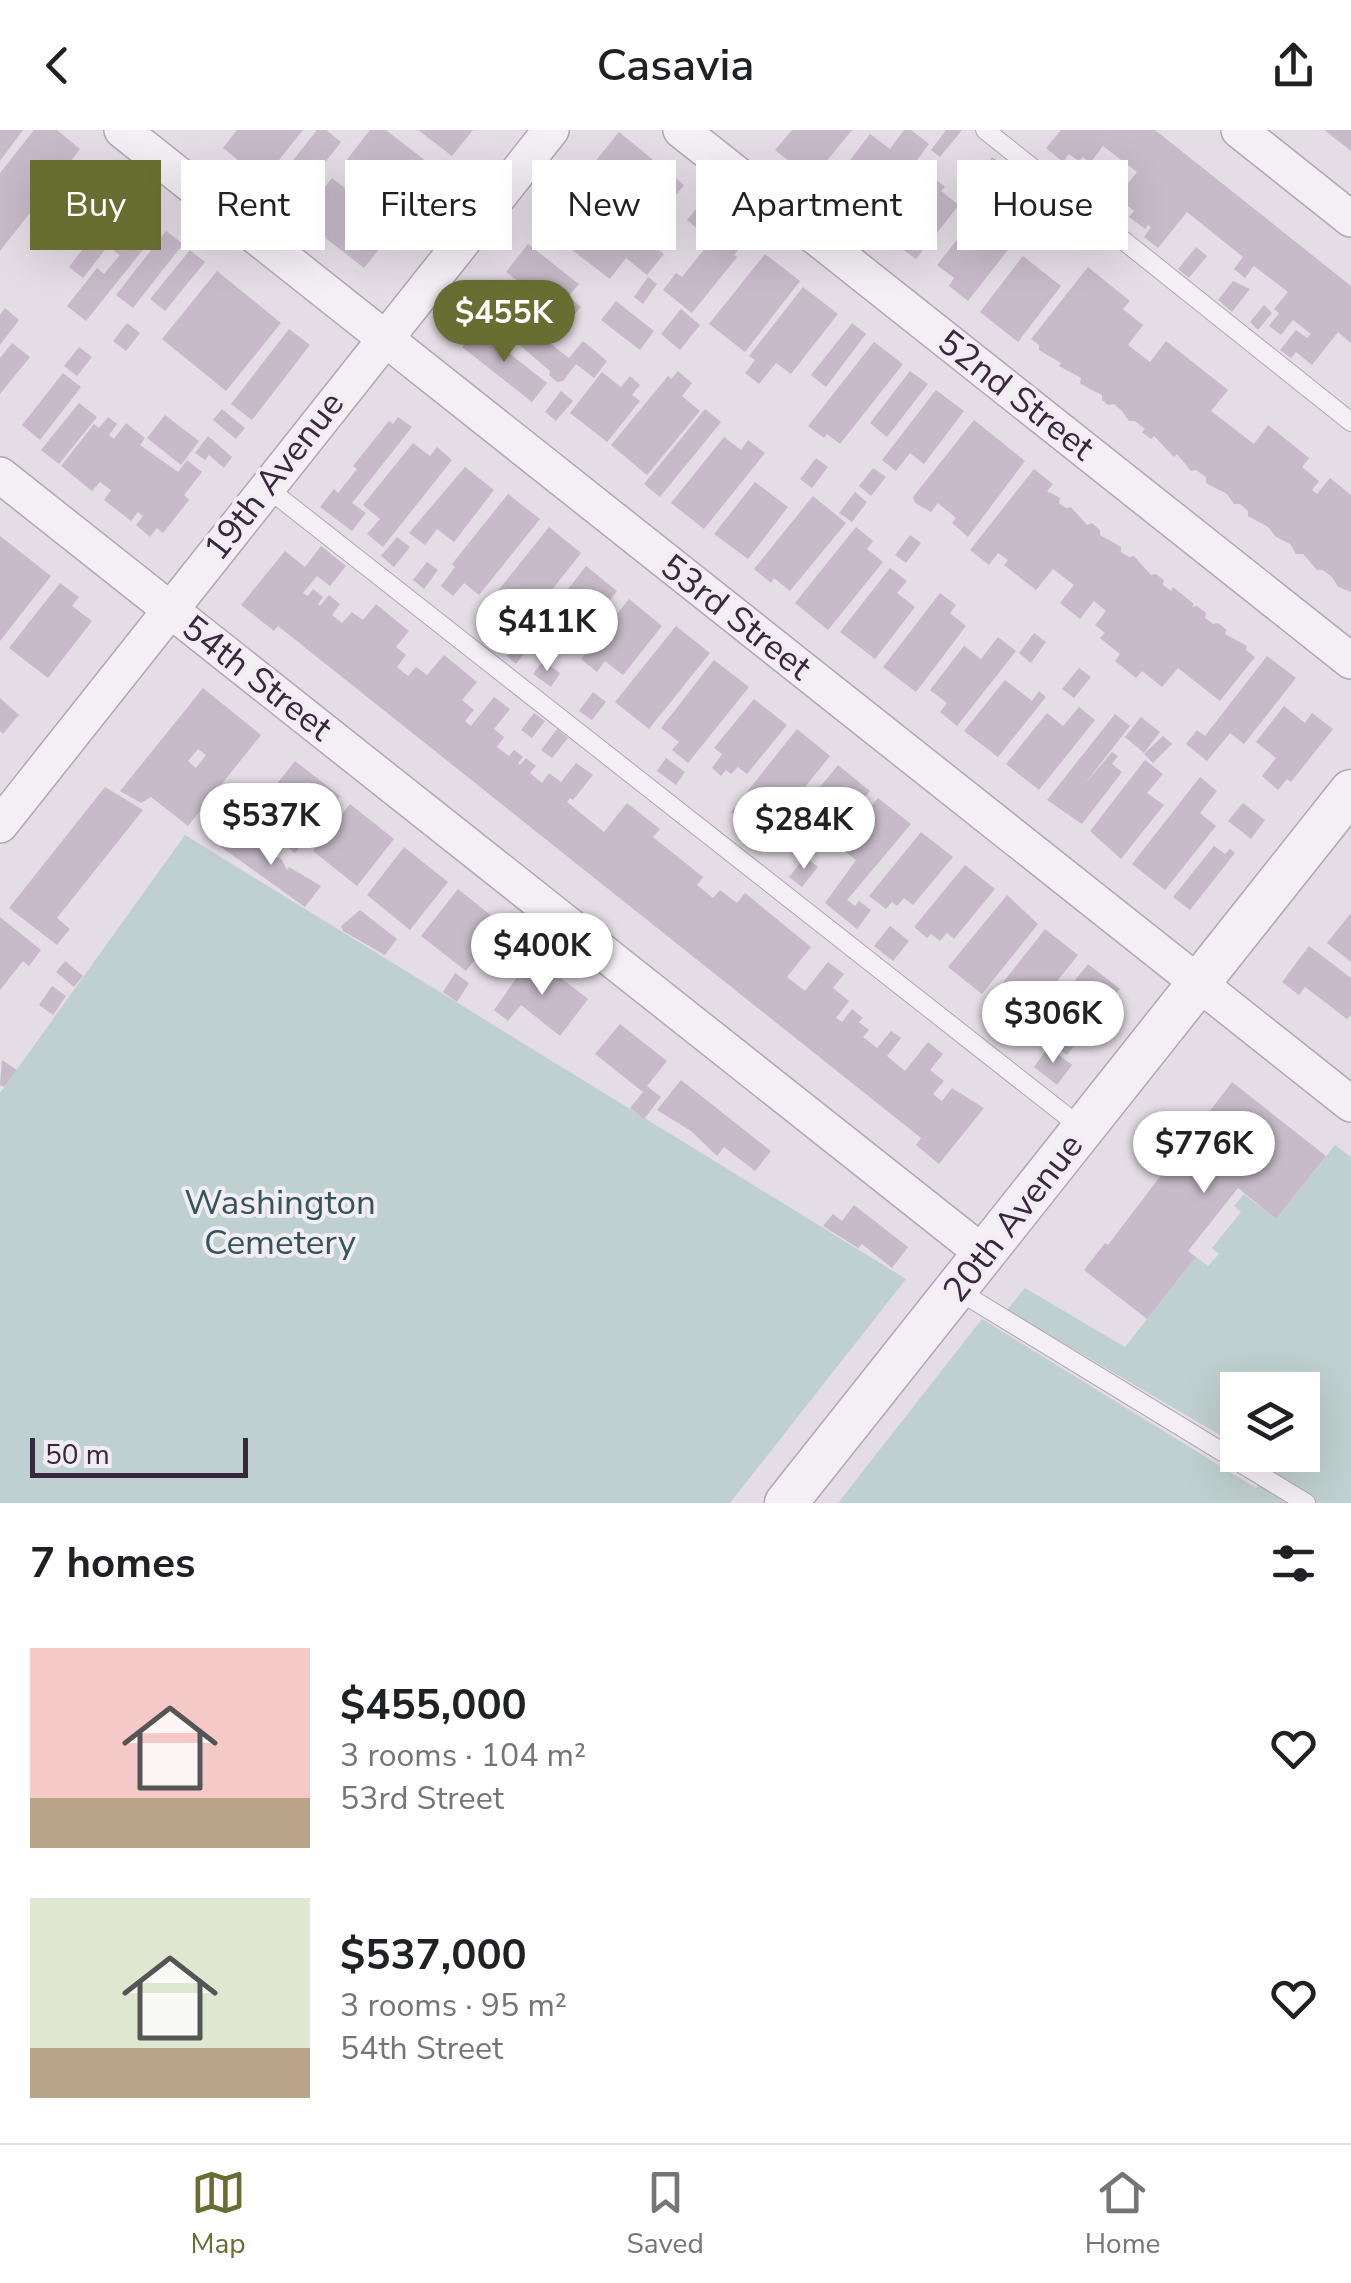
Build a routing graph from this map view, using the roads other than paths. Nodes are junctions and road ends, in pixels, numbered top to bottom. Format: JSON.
{"nodes":[{"id":1,"x":122,"y":130,"type":"edge"},
{"id":2,"x":551,"y":130,"type":"edge"},
{"id":3,"x":681,"y":130,"type":"edge"},
{"id":4,"x":985,"y":130,"type":"edge"},
{"id":5,"x":1239,"y":130,"type":"edge"},
{"id":6,"x":1351,"y":219,"type":"edge"},
{"id":7,"x":384,"y":338,"type":"junction"},
{"id":8,"x":1351,"y":422,"type":"edge"},
{"id":9,"x":0,"y":475,"type":"edge"},
{"id":10,"x":266,"y":486,"type":"junction"},
{"id":11,"x":169,"y":609,"type":"junction"},
{"id":12,"x":1351,"y":661,"type":"edge"},
{"id":13,"x":1351,"y":791,"type":"edge"},
{"id":14,"x":0,"y":825,"type":"edge"},
{"id":15,"x":1198,"y":984,"type":"junction"},
{"id":16,"x":1351,"y":1104,"type":"edge"},
{"id":17,"x":1083,"y":1129,"type":"junction"},
{"id":18,"x":984,"y":1254,"type":"junction"},
{"id":19,"x":956,"y":1289,"type":"junction"},
{"id":20,"x":786,"y":1503,"type":"edge"},
{"id":21,"x":1306,"y":1503,"type":"edge"}],
"edges":[{"from":1,"to":7,"type":"street","name":"53rd Street"},
{"from":2,"to":7,"type":"street","name":"19th Avenue"},
{"from":3,"to":12,"type":"street","name":"52nd Street"},
{"from":4,"to":8,"type":"lane"},
{"from":5,"to":6,"type":"street"},
{"from":7,"to":10,"type":"street","name":"19th Avenue"},
{"from":7,"to":15,"type":"street","name":"53rd Street"},
{"from":9,"to":11,"type":"street","name":"54th Street"},
{"from":10,"to":11,"type":"street","name":"19th Avenue"},
{"from":10,"to":17,"type":"lane"},
{"from":11,"to":14,"type":"street","name":"19th Avenue"},
{"from":11,"to":18,"type":"street","name":"54th Street"},
{"from":13,"to":15,"type":"street","name":"20th Avenue"},
{"from":15,"to":16,"type":"street","name":"53rd Street"},
{"from":15,"to":17,"type":"street","name":"20th Avenue"},
{"from":17,"to":18,"type":"street","name":"20th Avenue"},
{"from":18,"to":19,"type":"street","name":"20th Avenue"},
{"from":19,"to":20,"type":"street","name":"20th Avenue"},
{"from":19,"to":21,"type":"lane"}]}
